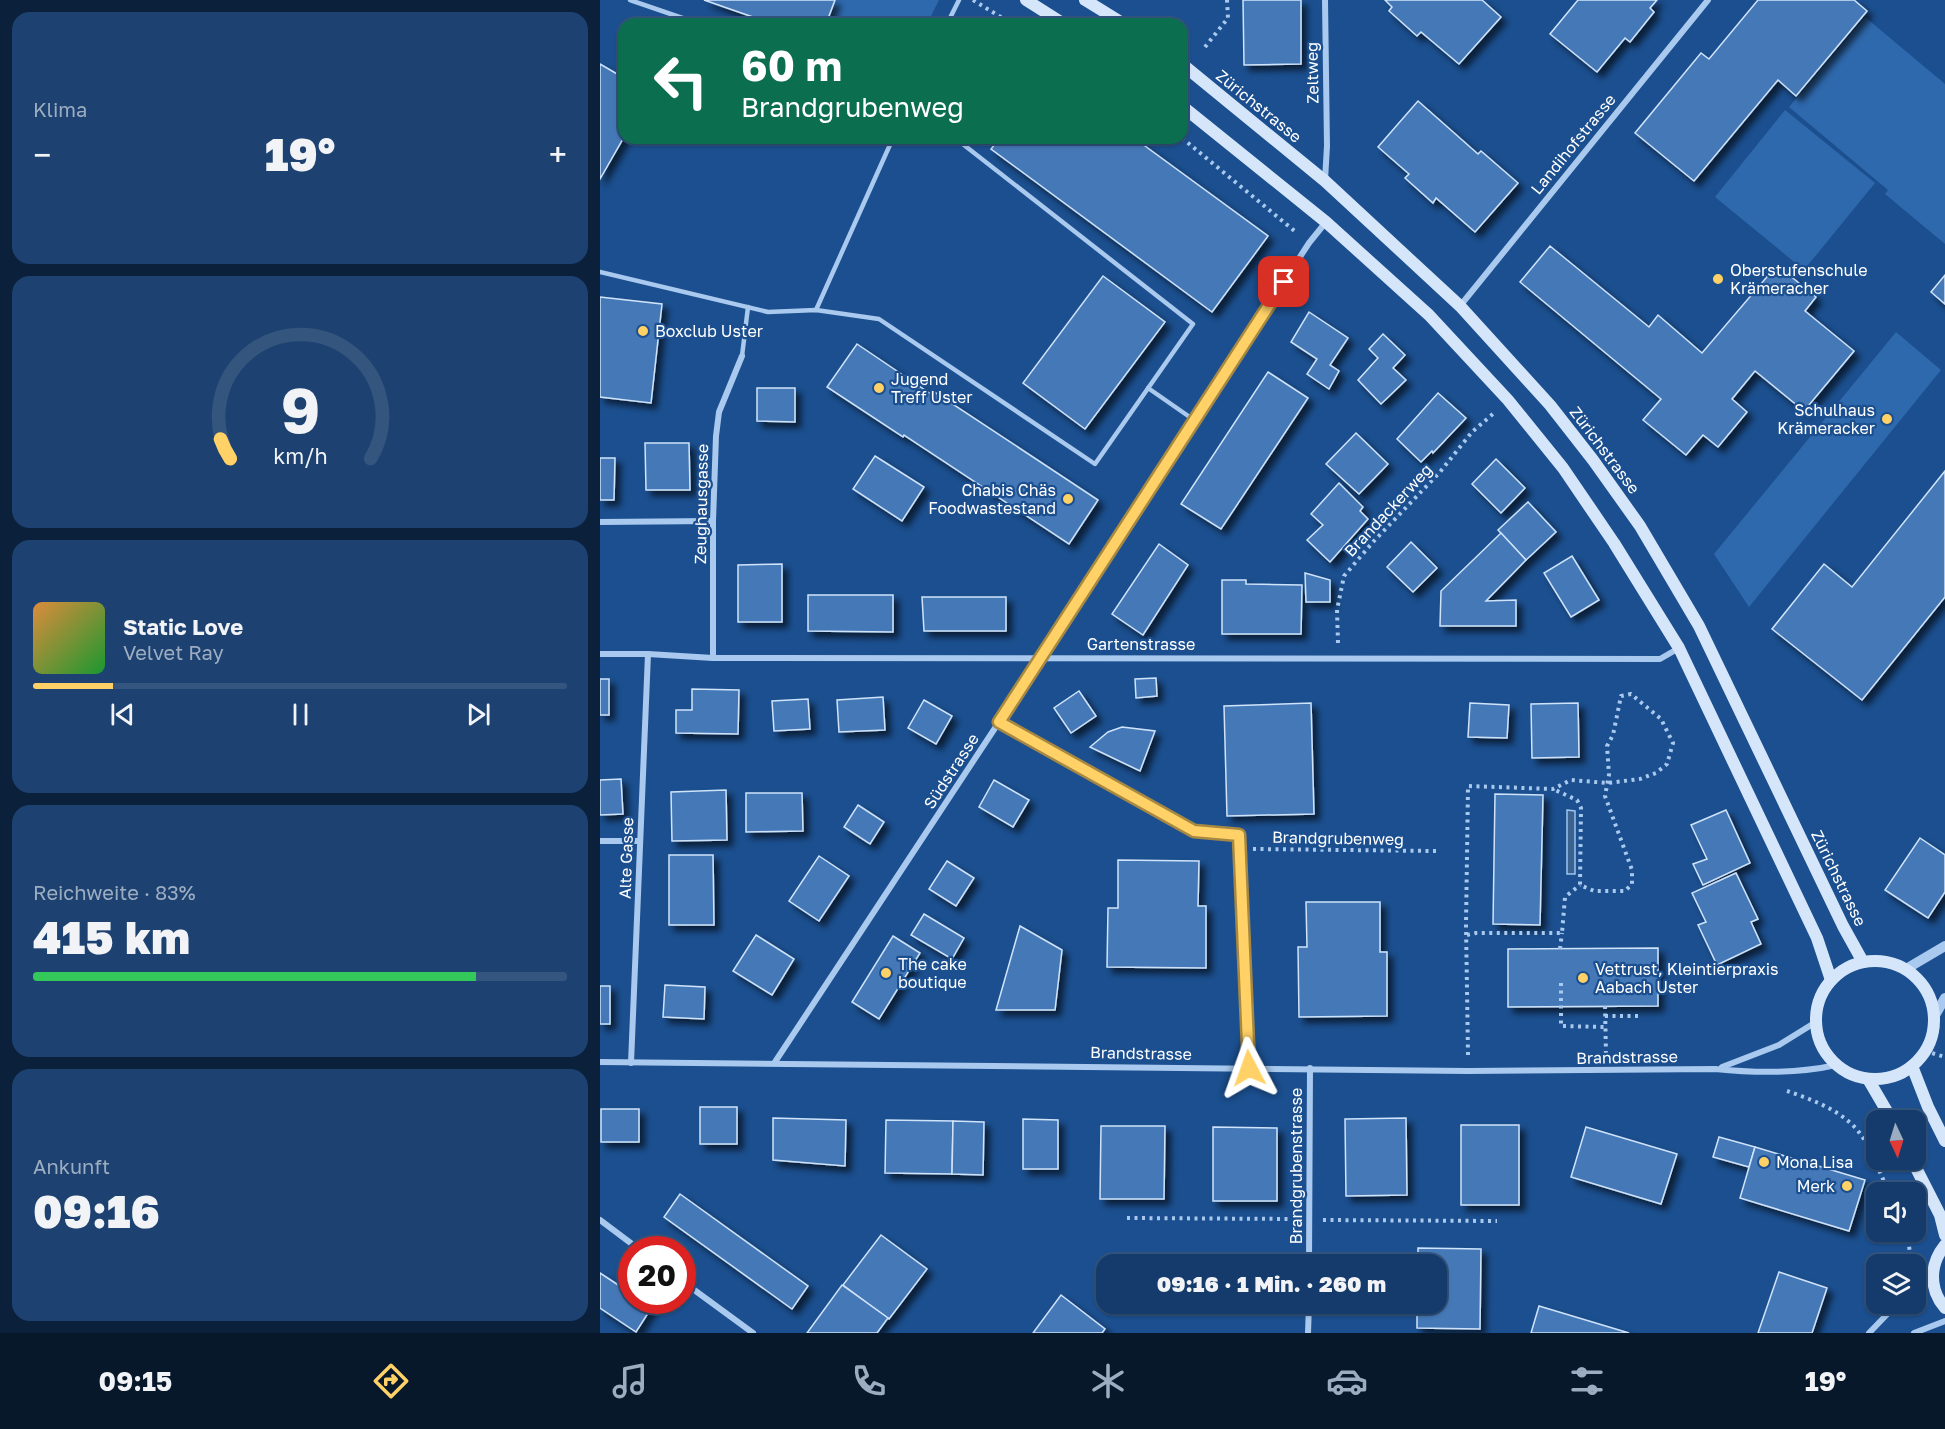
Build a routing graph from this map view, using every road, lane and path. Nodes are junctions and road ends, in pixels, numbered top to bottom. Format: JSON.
{"nodes":[{"id":1,"x":630,"y":0,"type":"edge"},
{"id":2,"x":959,"y":0,"type":"edge"},
{"id":3,"x":973,"y":0,"type":"edge"},
{"id":4,"x":1026,"y":0,"type":"edge"},
{"id":5,"x":1085,"y":0,"type":"edge"},
{"id":6,"x":1227,"y":0,"type":"edge"},
{"id":7,"x":1325,"y":0,"type":"edge"},
{"id":8,"x":1708,"y":0,"type":"edge"},
{"id":9,"x":682,"y":18,"type":"edge"},
{"id":10,"x":950,"y":18,"type":"edge"},
{"id":11,"x":1002,"y":18,"type":"edge"},
{"id":12,"x":1054,"y":18,"type":"edge"},
{"id":13,"x":1114,"y":18,"type":"edge"},
{"id":14,"x":1206,"y":47,"type":"dead end"},
{"id":15,"x":1188,"y":69,"type":"edge"},
{"id":16,"x":1188,"y":111,"type":"edge"},
{"id":17,"x":1188,"y":143,"type":"edge"},
{"id":18,"x":890,"y":144,"type":"edge"},
{"id":19,"x":963,"y":144,"type":"edge"},
{"id":20,"x":1325,"y":181,"type":"junction"},
{"id":21,"x":1326,"y":222,"type":"junction"},
{"id":22,"x":1310,"y":243,"type":"junction"},
{"id":23,"x":600,"y":272,"type":"edge"},
{"id":24,"x":1460,"y":306,"type":"junction"},
{"id":25,"x":748,"y":307,"type":"junction"},
{"id":26,"x":816,"y":310,"type":"junction"},
{"id":27,"x":742,"y":356,"type":"joint"},
{"id":28,"x":1148,"y":388,"type":"junction"},
{"id":29,"x":1508,"y":400,"type":"junction"},
{"id":30,"x":1194,"y":420,"type":"junction"},
{"id":31,"x":713,"y":521,"type":"junction"},
{"id":32,"x":600,"y":522,"type":"edge"},
{"id":33,"x":1679,"y":648,"type":"junction"},
{"id":34,"x":600,"y":654,"type":"edge"},
{"id":35,"x":648,"y":654,"type":"junction"},
{"id":36,"x":1040,"y":657,"type":"junction"},
{"id":37,"x":713,"y":658,"type":"junction"},
{"id":38,"x":1339,"y":658,"type":"junction"},
{"id":39,"x":999,"y":722,"type":"junction"},
{"id":40,"x":1608,"y":783,"type":"junction"},
{"id":41,"x":1553,"y":789,"type":"junction"},
{"id":42,"x":600,"y":841,"type":"edge"},
{"id":43,"x":640,"y":841,"type":"junction"},
{"id":44,"x":1240,"y":849,"type":"junction"},
{"id":45,"x":1436,"y":851,"type":"dead end"},
{"id":46,"x":1580,"y":885,"type":"junction"},
{"id":47,"x":1562,"y":933,"type":"junction"},
{"id":48,"x":1467,"y":935,"type":"junction"},
{"id":49,"x":1945,"y":946,"type":"edge"},
{"id":50,"x":1560,"y":949,"type":"dead end"},
{"id":51,"x":1863,"y":962,"type":"junction"},
{"id":52,"x":1906,"y":969,"type":"junction"},
{"id":53,"x":1831,"y":980,"type":"junction"},
{"id":54,"x":1561,"y":983,"type":"dead end"},
{"id":55,"x":1945,"y":998,"type":"edge"},
{"id":56,"x":1605,"y":1006,"type":"dead end"},
{"id":57,"x":1605,"y":1016,"type":"junction"},
{"id":58,"x":1641,"y":1016,"type":"dead end"},
{"id":59,"x":1934,"y":1017,"type":"junction"},
{"id":60,"x":1816,"y":1022,"type":"junction"},
{"id":61,"x":1605,"y":1027,"type":"junction"},
{"id":62,"x":1926,"y":1051,"type":"junction"},
{"id":63,"x":1945,"y":1057,"type":"edge"},
{"id":64,"x":600,"y":1062,"type":"edge"},
{"id":65,"x":775,"y":1062,"type":"junction"},
{"id":66,"x":631,"y":1063,"type":"junction"},
{"id":67,"x":1836,"y":1065,"type":"junction"},
{"id":68,"x":1912,"y":1066,"type":"junction"},
{"id":69,"x":1249,"y":1068,"type":"junction"},
{"id":70,"x":1310,"y":1068,"type":"junction"},
{"id":71,"x":1717,"y":1069,"type":"junction"},
{"id":72,"x":1468,"y":1071,"type":"junction"},
{"id":73,"x":1606,"y":1071,"type":"junction"},
{"id":74,"x":1868,"y":1079,"type":"junction"},
{"id":75,"x":1787,"y":1091,"type":"dead end"},
{"id":76,"x":1886,"y":1110,"type":"edge"},
{"id":77,"x":1945,"y":1141,"type":"edge"},
{"id":78,"x":1917,"y":1170,"type":"edge"},
{"id":79,"x":1884,"y":1182,"type":"edge"},
{"id":80,"x":600,"y":1220,"type":"edge"},
{"id":81,"x":1945,"y":1235,"type":"edge"},
{"id":82,"x":621,"y":1236,"type":"edge"},
{"id":83,"x":1945,"y":1245,"type":"edge"},
{"id":84,"x":1309,"y":1254,"type":"edge"},
{"id":85,"x":1932,"y":1273,"type":"junction"},
{"id":86,"x":1926,"y":1279,"type":"edge"},
{"id":87,"x":696,"y":1291,"type":"edge"},
{"id":88,"x":1945,"y":1308,"type":"edge"},
{"id":89,"x":1309,"y":1314,"type":"edge"},
{"id":90,"x":1887,"y":1314,"type":"edge"},
{"id":91,"x":1945,"y":1321,"type":"edge"},
{"id":92,"x":753,"y":1333,"type":"edge"},
{"id":93,"x":1308,"y":1333,"type":"edge"},
{"id":94,"x":1869,"y":1333,"type":"edge"},
{"id":95,"x":1914,"y":1333,"type":"edge"}],
"edges":[{"from":1,"to":9,"type":"lane"},
{"from":2,"to":10,"type":"lane"},
{"from":3,"to":11,"type":"path"},
{"from":4,"to":12,"type":"main road"},
{"from":5,"to":13,"type":"main road"},
{"from":6,"to":14,"type":"path"},
{"from":7,"to":20,"type":"street","name":"Zeltweg"},
{"from":8,"to":24,"type":"street","name":"Landihofstrasse"},
{"from":15,"to":20,"type":"main road","name":"Zürichstrasse"},
{"from":16,"to":21,"type":"main road"},
{"from":17,"to":22,"type":"path"},
{"from":18,"to":26,"type":"lane"},
{"from":19,"to":28,"type":"lane"},
{"from":20,"to":24,"type":"main road","name":"Zürichstrasse"},
{"from":21,"to":22,"type":"street","name":"Südstrasse"},
{"from":21,"to":29,"type":"main road"},
{"from":22,"to":30,"type":"street","name":"Südstrasse"},
{"from":23,"to":25,"type":"lane"},
{"from":24,"to":51,"type":"main road","name":"Zürichstrasse"},
{"from":25,"to":26,"type":"lane"},
{"from":25,"to":27,"type":"lane"},
{"from":26,"to":28,"type":"lane"},
{"from":27,"to":31,"type":"street","name":"Zeughausgasse"},
{"from":28,"to":30,"type":"lane"},
{"from":29,"to":33,"type":"main road"},
{"from":29,"to":38,"type":"path","name":"Brandackerweg"},
{"from":30,"to":36,"type":"street","name":"Südstrasse"},
{"from":31,"to":32,"type":"street"},
{"from":31,"to":37,"type":"street","name":"Zeughausgasse"},
{"from":33,"to":38,"type":"street","name":"Gartenstrasse"},
{"from":33,"to":53,"type":"main road"},
{"from":34,"to":35,"type":"street","name":"Gartenstrasse"},
{"from":35,"to":37,"type":"street","name":"Gartenstrasse"},
{"from":35,"to":43,"type":"street","name":"Alte Gasse"},
{"from":36,"to":37,"type":"street","name":"Gartenstrasse"},
{"from":36,"to":38,"type":"street","name":"Gartenstrasse"},
{"from":36,"to":39,"type":"street","name":"Südstrasse"},
{"from":39,"to":44,"type":"lane"},
{"from":39,"to":65,"type":"street","name":"Südstrasse"},
{"from":40,"to":40,"type":"path"},
{"from":40,"to":41,"type":"path"},
{"from":40,"to":46,"type":"path"},
{"from":41,"to":46,"type":"path"},
{"from":41,"to":48,"type":"path"},
{"from":42,"to":43,"type":"street"},
{"from":43,"to":66,"type":"street","name":"Alte Gasse"},
{"from":44,"to":45,"type":"path","name":"Brandgrubenweg"},
{"from":44,"to":69,"type":"lane"},
{"from":46,"to":47,"type":"path"},
{"from":47,"to":48,"type":"path"},
{"from":47,"to":50,"type":"path"},
{"from":48,"to":72,"type":"path"},
{"from":49,"to":52,"type":"street"},
{"from":51,"to":52,"type":"main road"},
{"from":51,"to":53,"type":"main road"},
{"from":52,"to":59,"type":"main road"},
{"from":53,"to":60,"type":"main road"},
{"from":54,"to":61,"type":"path"},
{"from":55,"to":59,"type":"street"},
{"from":56,"to":57,"type":"path"},
{"from":57,"to":58,"type":"path"},
{"from":57,"to":61,"type":"path"},
{"from":59,"to":62,"type":"main road"},
{"from":60,"to":67,"type":"main road"},
{"from":60,"to":71,"type":"street","name":"Brandstrasse"},
{"from":61,"to":73,"type":"path"},
{"from":62,"to":63,"type":"path"},
{"from":62,"to":68,"type":"main road"},
{"from":64,"to":66,"type":"street","name":"Brandstrasse"},
{"from":65,"to":66,"type":"street","name":"Brandstrasse"},
{"from":65,"to":69,"type":"street","name":"Brandstrasse"},
{"from":67,"to":71,"type":"street","name":"Brandstrasse"},
{"from":67,"to":74,"type":"main road"},
{"from":68,"to":74,"type":"main road"},
{"from":68,"to":77,"type":"main road"},
{"from":69,"to":70,"type":"street","name":"Brandstrasse"},
{"from":70,"to":72,"type":"street","name":"Brandstrasse"},
{"from":70,"to":84,"type":"street","name":"Brandgrubenstrasse"},
{"from":71,"to":73,"type":"street","name":"Brandstrasse"},
{"from":72,"to":73,"type":"street","name":"Brandstrasse"},
{"from":74,"to":76,"type":"main road"},
{"from":75,"to":79,"type":"path"},
{"from":78,"to":81,"type":"main road"},
{"from":80,"to":82,"type":"street"},
{"from":83,"to":85,"type":"main road"},
{"from":85,"to":86,"type":"street"},
{"from":85,"to":88,"type":"main road"},
{"from":87,"to":92,"type":"street"},
{"from":89,"to":93,"type":"street"},
{"from":90,"to":94,"type":"street"},
{"from":91,"to":95,"type":"street"}]}
